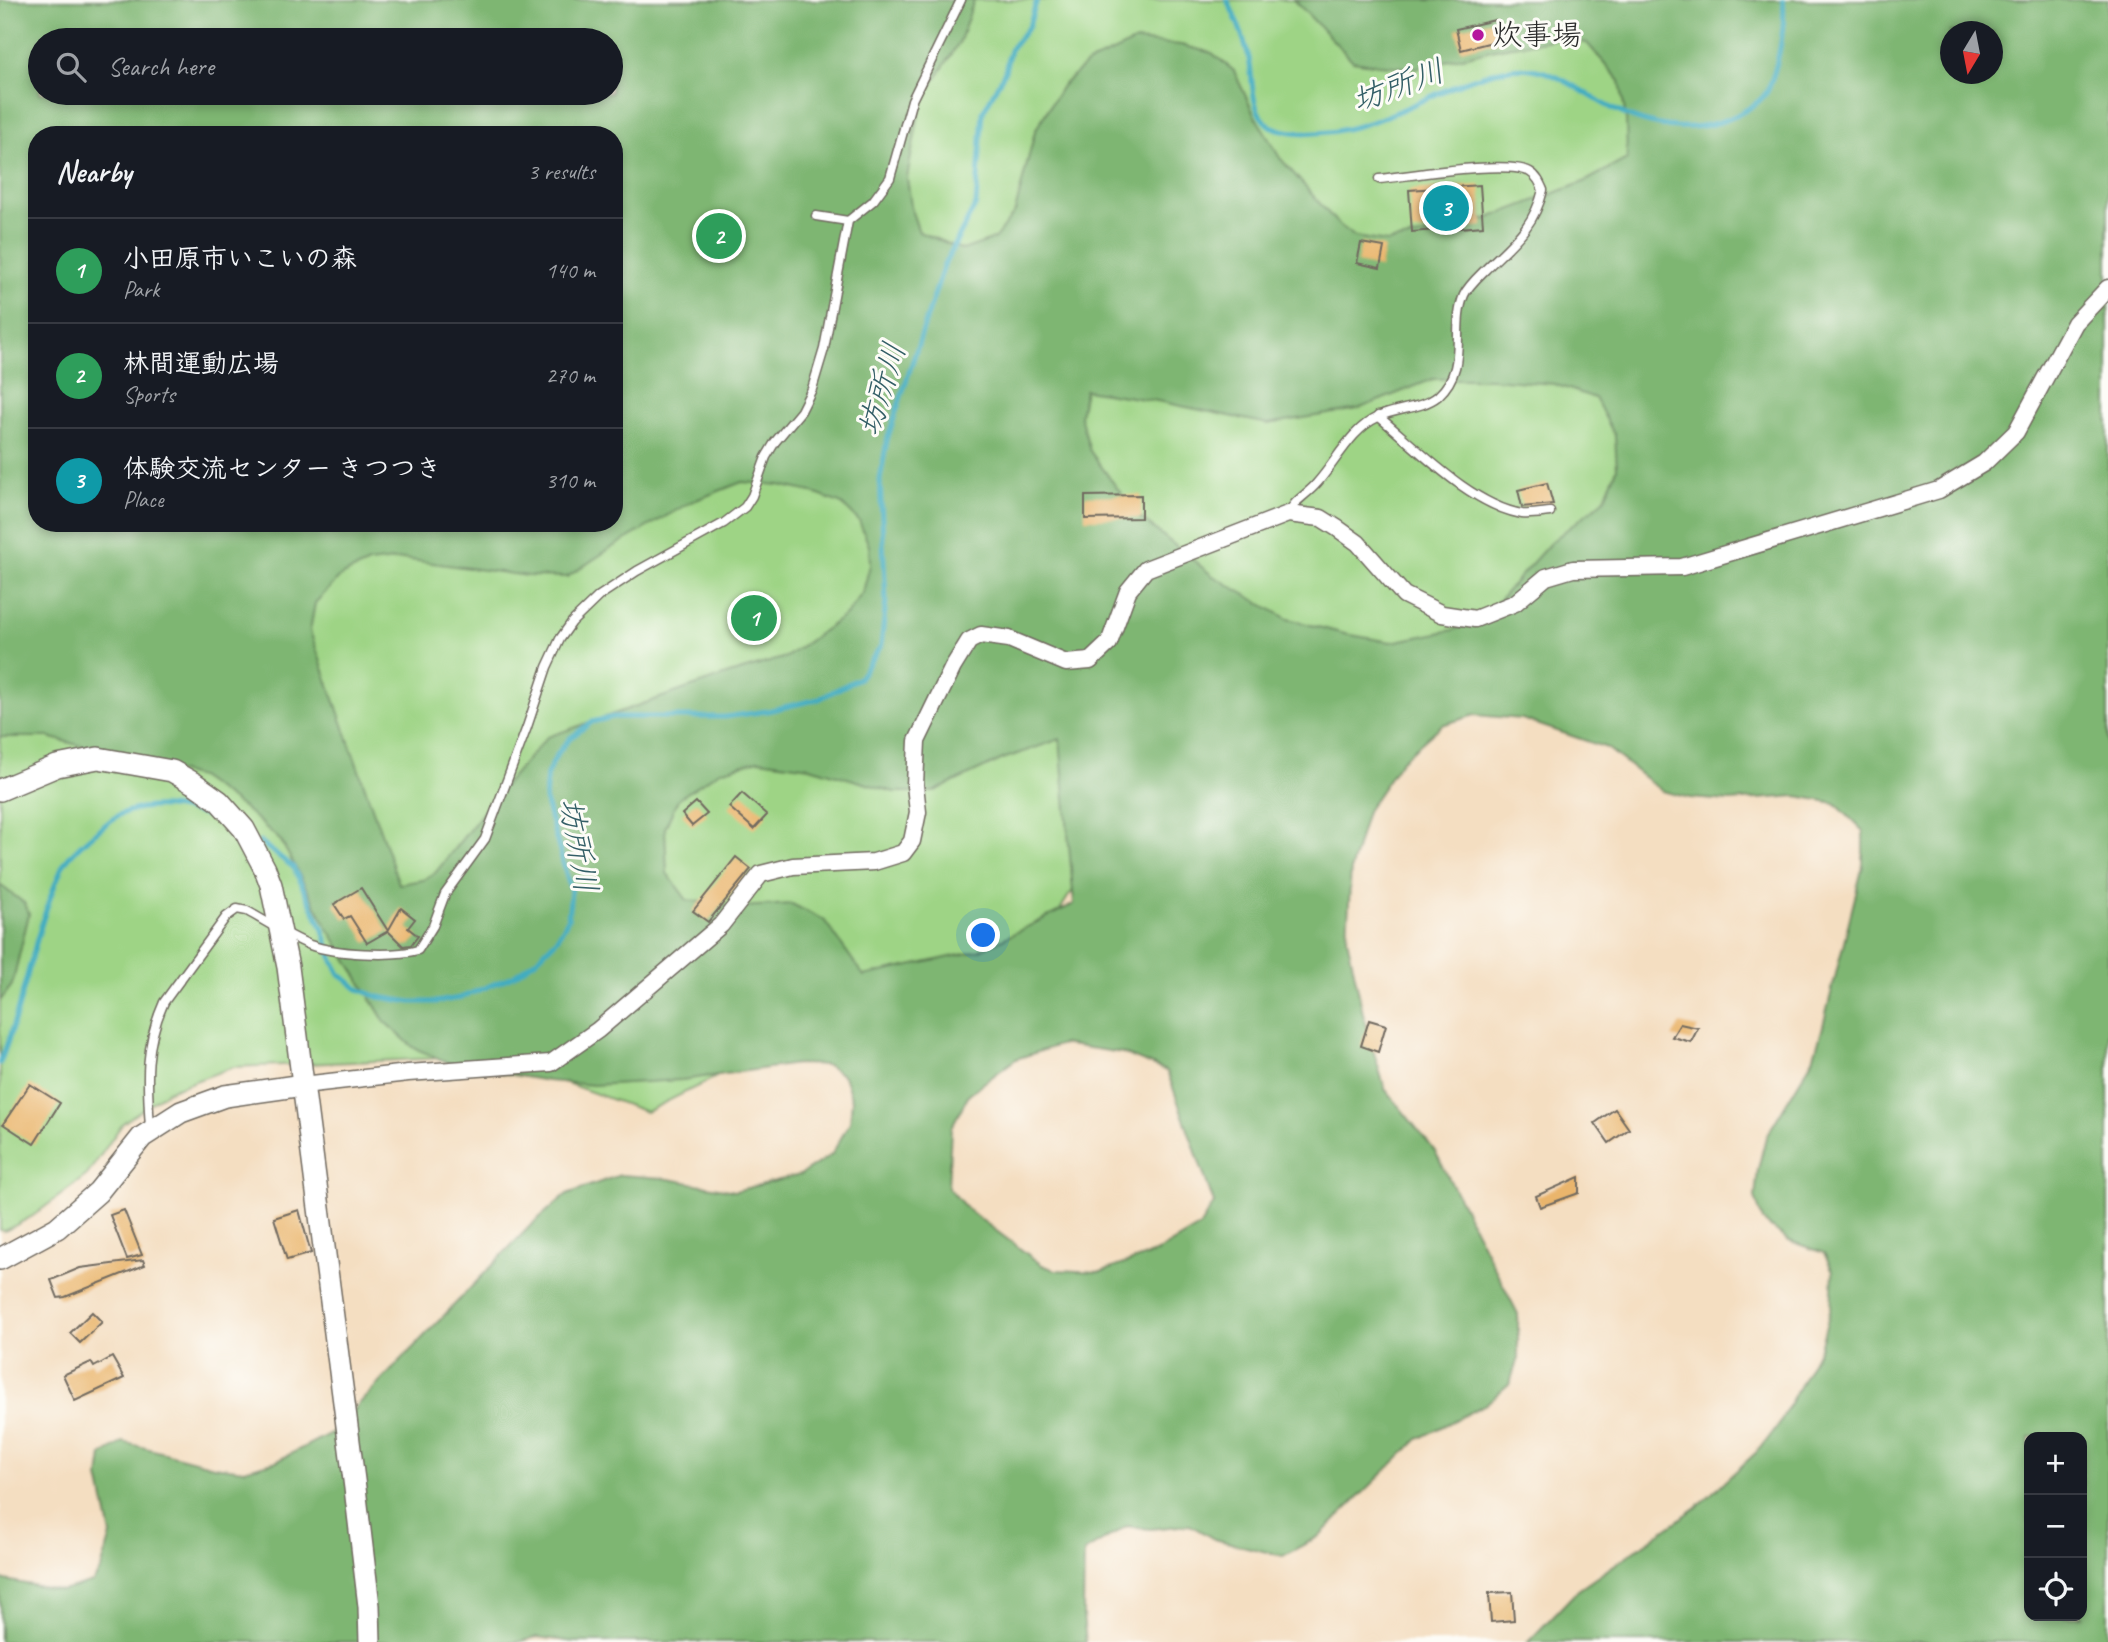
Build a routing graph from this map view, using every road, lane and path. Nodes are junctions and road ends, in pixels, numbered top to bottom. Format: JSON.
{"nodes":[{"id":1,"x":961,"y":0,"type":"edge"},
{"id":2,"x":1379,"y":179,"type":"dead end"},
{"id":3,"x":816,"y":216,"type":"dead end"},
{"id":4,"x":848,"y":221,"type":"junction"},
{"id":5,"x":2108,"y":288,"type":"edge"},
{"id":6,"x":1378,"y":416,"type":"junction"},
{"id":7,"x":1550,"y":512,"type":"dead end"},
{"id":8,"x":1289,"y":514,"type":"junction"},
{"id":9,"x":0,"y":790,"type":"edge"},
{"id":10,"x":280,"y":929,"type":"junction"},
{"id":11,"x":303,"y":1085,"type":"junction"},
{"id":12,"x":151,"y":1131,"type":"junction"},
{"id":13,"x":0,"y":1259,"type":"edge"},
{"id":14,"x":370,"y":1642,"type":"edge"}],
"edges":[{"from":1,"to":4,"type":"lane"},
{"from":2,"to":6,"type":"lane"},
{"from":3,"to":4,"type":"lane"},
{"from":4,"to":10,"type":"lane"},
{"from":5,"to":8,"type":"street"},
{"from":6,"to":7,"type":"lane"},
{"from":6,"to":8,"type":"lane"},
{"from":8,"to":11,"type":"street"},
{"from":9,"to":10,"type":"street"},
{"from":10,"to":11,"type":"street"},
{"from":10,"to":12,"type":"lane"},
{"from":11,"to":12,"type":"street"},
{"from":11,"to":14,"type":"street"},
{"from":12,"to":13,"type":"street"}]}
